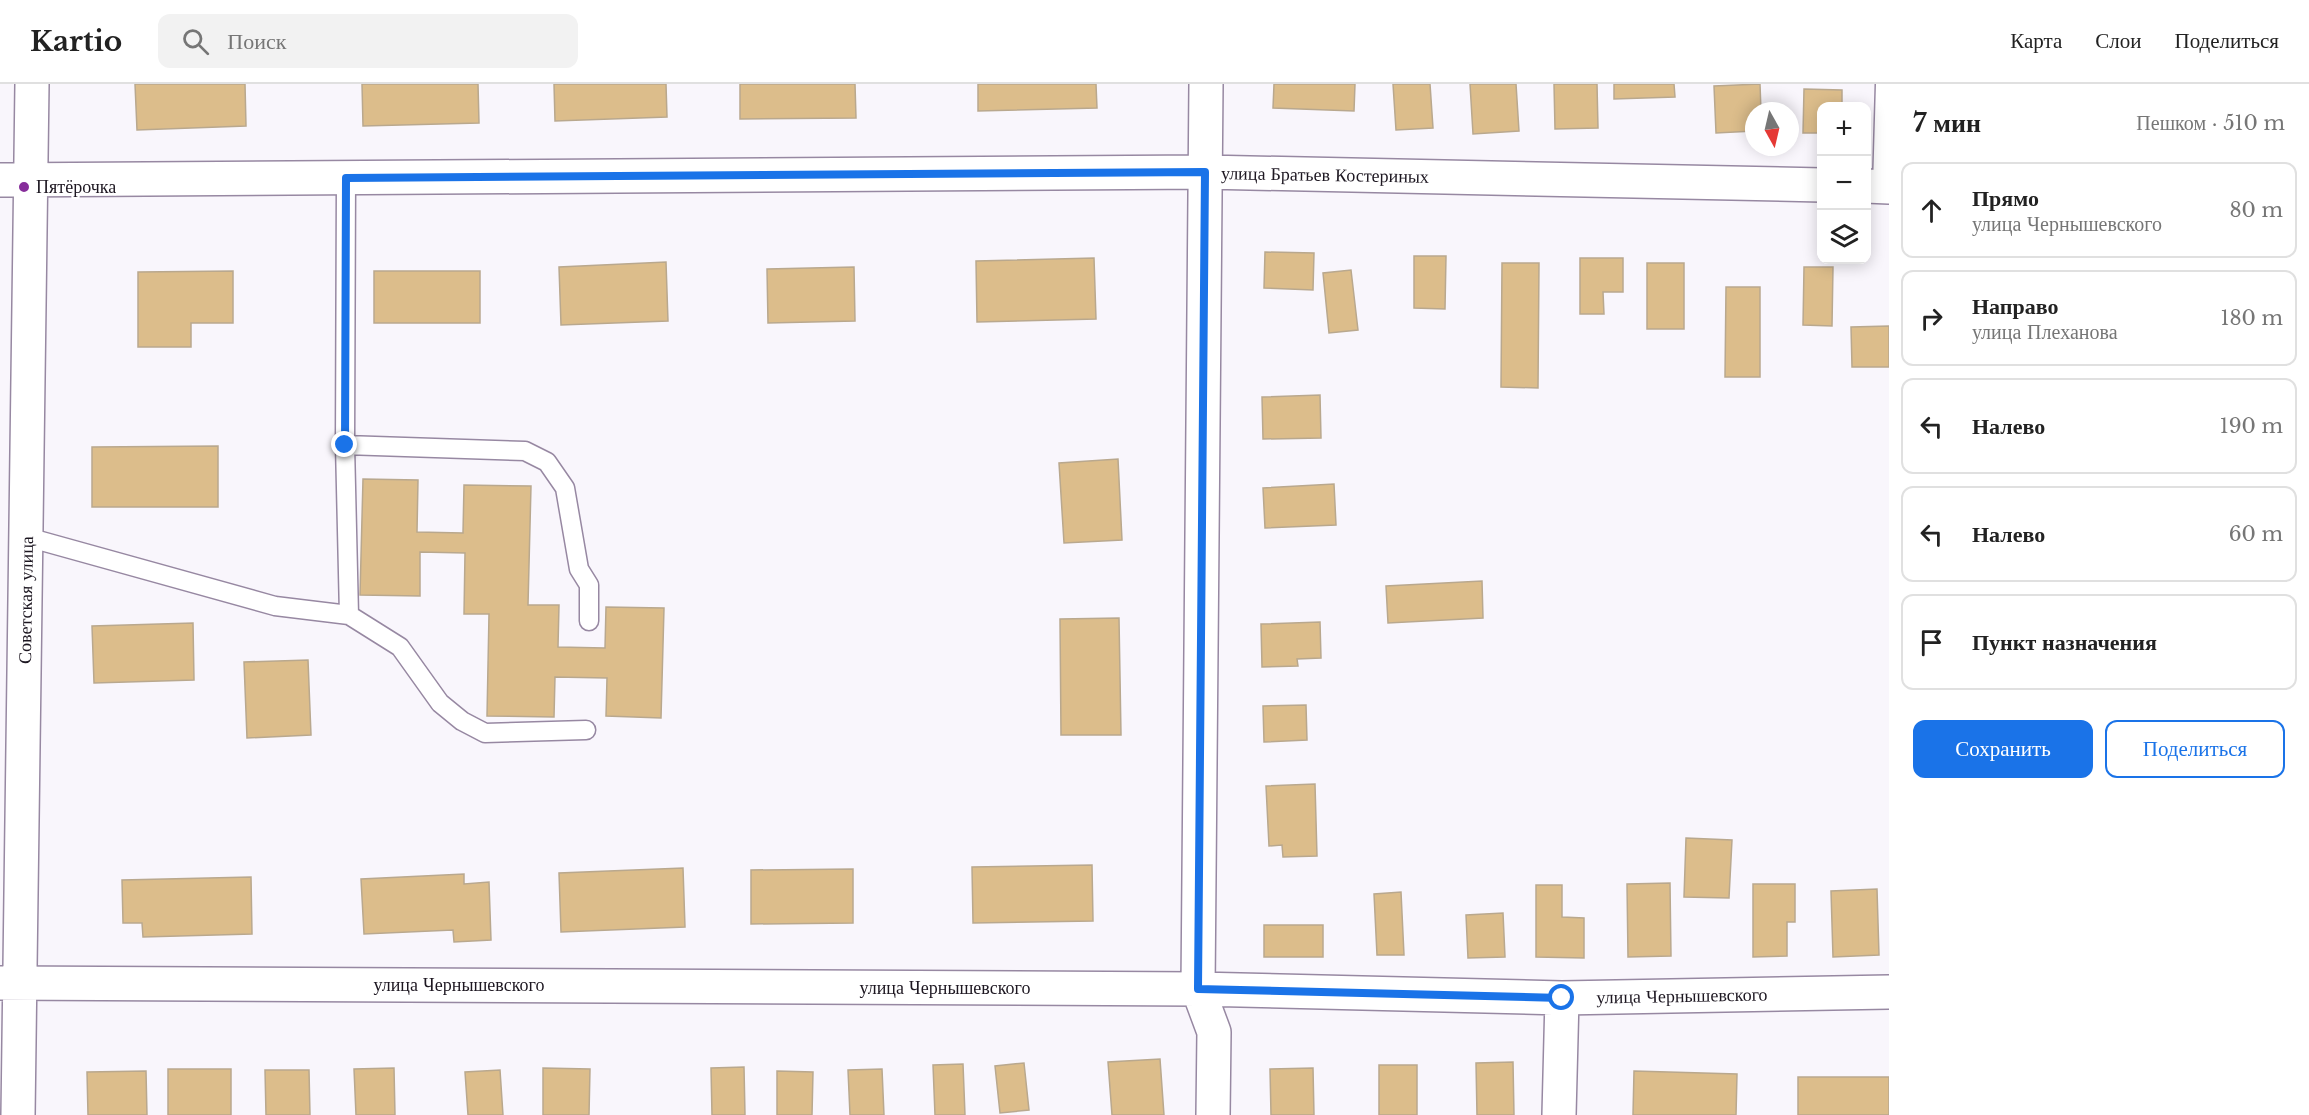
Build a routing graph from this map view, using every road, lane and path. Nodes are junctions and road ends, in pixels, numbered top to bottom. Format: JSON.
{"nodes":[{"id":1,"x":32,"y":84,"type":"edge"},
{"id":2,"x":1206,"y":84,"type":"edge"},
{"id":3,"x":1885,"y":84,"type":"edge"},
{"id":4,"x":1205,"y":172,"type":"junction"},
{"id":5,"x":346,"y":178,"type":"junction"},
{"id":6,"x":16,"y":179,"type":"edge"},
{"id":7,"x":1817,"y":186,"type":"edge"},
{"id":8,"x":1879,"y":187,"type":"edge"},
{"id":9,"x":345,"y":445,"type":"junction"},
{"id":10,"x":27,"y":537,"type":"junction"},
{"id":11,"x":349,"y":615,"type":"junction"},
{"id":12,"x":589,"y":621,"type":"dead end"},
{"id":13,"x":586,"y":730,"type":"dead end"},
{"id":14,"x":10,"y":983,"type":"edge"},
{"id":15,"x":1198,"y":989,"type":"junction"},
{"id":16,"x":1889,"y":992,"type":"edge"},
{"id":17,"x":1562,"y":998,"type":"junction"},
{"id":18,"x":18,"y":1115,"type":"edge"},
{"id":19,"x":1213,"y":1115,"type":"edge"},
{"id":20,"x":1559,"y":1115,"type":"edge"}],
"edges":[{"from":1,"to":6,"type":"street","name":"Советская улица"},
{"from":2,"to":4,"type":"street"},
{"from":3,"to":8,"type":"lane"},
{"from":4,"to":5,"type":"street","name":"улица Братьев Костериных"},
{"from":4,"to":7,"type":"street","name":"улица Братьев Костериных"},
{"from":4,"to":15,"type":"street"},
{"from":5,"to":6,"type":"street","name":"улица Братьев Костериных"},
{"from":5,"to":9,"type":"lane"},
{"from":6,"to":10,"type":"street","name":"Советская улица"},
{"from":9,"to":11,"type":"lane"},
{"from":9,"to":12,"type":"lane"},
{"from":10,"to":11,"type":"lane"},
{"from":10,"to":14,"type":"street","name":"Советская улица"},
{"from":11,"to":13,"type":"lane"},
{"from":14,"to":15,"type":"street","name":"улица Чернышевского"},
{"from":14,"to":18,"type":"street","name":"Советская улица"},
{"from":15,"to":17,"type":"street","name":"улица Чернышевского"},
{"from":15,"to":19,"type":"street"},
{"from":16,"to":17,"type":"street","name":"улица Чернышевского"},
{"from":17,"to":20,"type":"street"}]}
